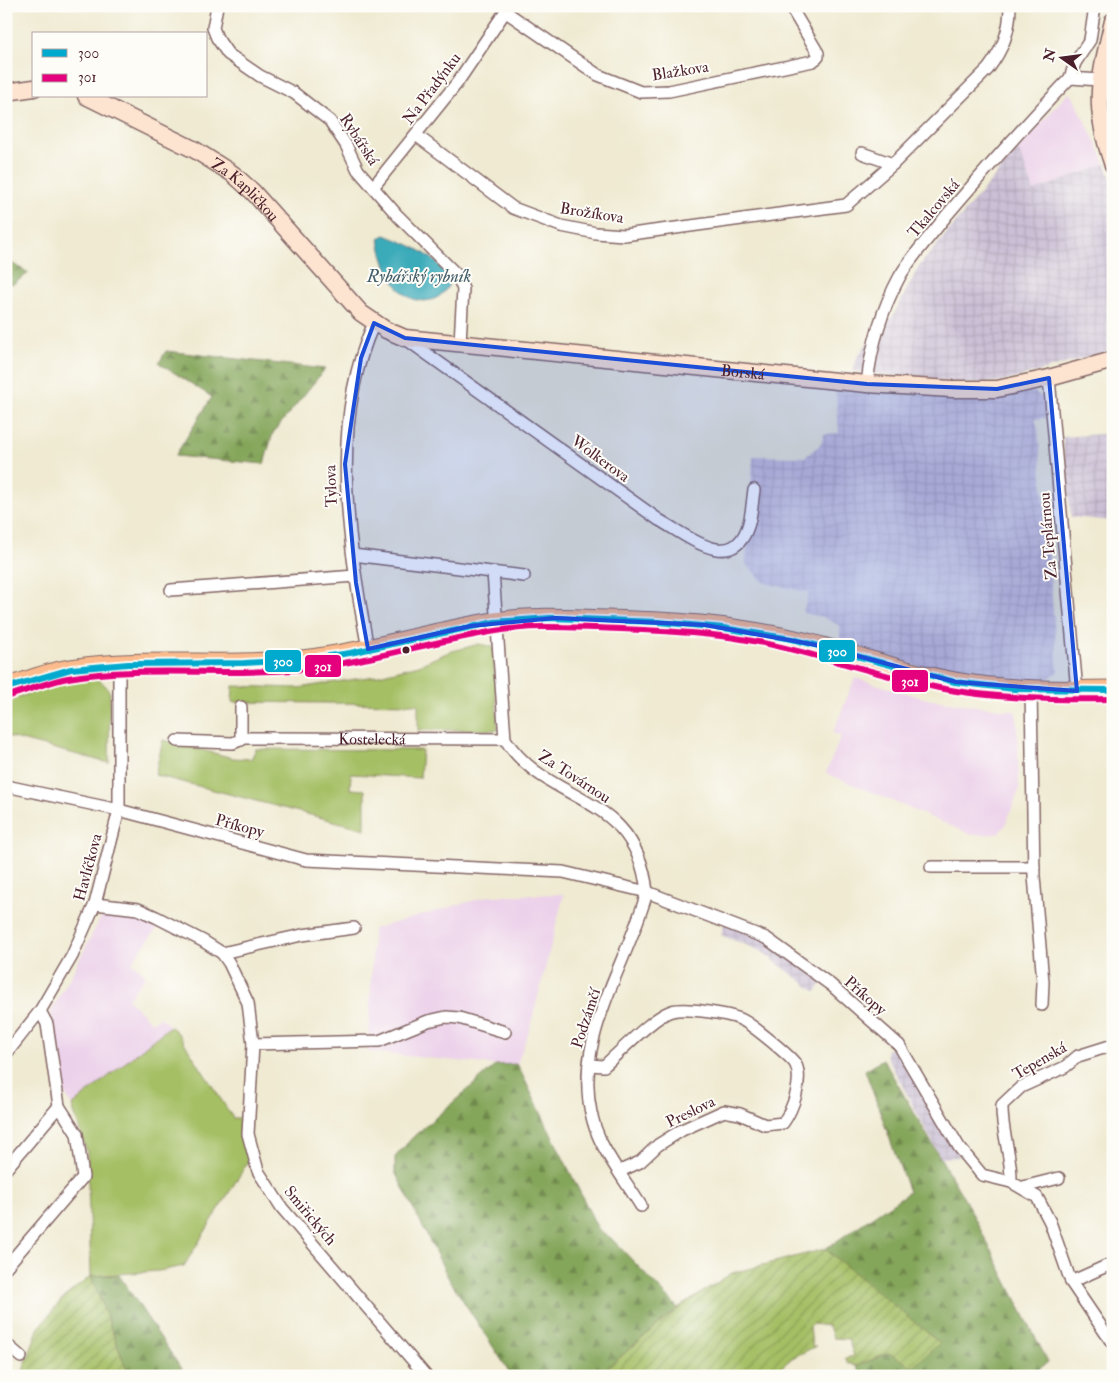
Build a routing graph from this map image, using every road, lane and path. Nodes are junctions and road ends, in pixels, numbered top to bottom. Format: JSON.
{"nodes":[{"id":1,"x":217,"y":6,"type":"edge"},
{"id":2,"x":790,"y":6,"type":"edge"},
{"id":3,"x":1010,"y":6,"type":"edge"},
{"id":4,"x":1095,"y":6,"type":"edge"},
{"id":5,"x":508,"y":9,"type":"edge"},
{"id":6,"x":1113,"y":21,"type":"edge"},
{"id":7,"x":1070,"y":78,"type":"junction"},
{"id":8,"x":1100,"y":80,"type":"junction"},
{"id":9,"x":32,"y":88,"type":"edge"},
{"id":10,"x":6,"y":92,"type":"edge"},
{"id":11,"x":90,"y":98,"type":"edge"},
{"id":12,"x":416,"y":135,"type":"junction"},
{"id":13,"x":862,"y":153,"type":"dead end"},
{"id":14,"x":894,"y":164,"type":"junction"},
{"id":15,"x":1113,"y":165,"type":"edge"},
{"id":16,"x":374,"y":186,"type":"junction"},
{"id":17,"x":374,"y":323,"type":"junction"},
{"id":18,"x":405,"y":338,"type":"junction"},
{"id":19,"x":460,"y":342,"type":"junction"},
{"id":20,"x":1113,"y":360,"type":"edge"},
{"id":21,"x":1049,"y":378,"type":"junction"},
{"id":22,"x":867,"y":384,"type":"junction"},
{"id":23,"x":754,"y":490,"type":"dead end"},
{"id":24,"x":353,"y":555,"type":"junction"},
{"id":25,"x":492,"y":572,"type":"junction"},
{"id":26,"x":355,"y":576,"type":"junction"},
{"id":27,"x":524,"y":576,"type":"dead end"},
{"id":28,"x":172,"y":590,"type":"dead end"},
{"id":29,"x":498,"y":621,"type":"junction"},
{"id":30,"x":368,"y":649,"type":"junction"},
{"id":31,"x":119,"y":664,"type":"junction"},
{"id":32,"x":6,"y":688,"type":"edge"},
{"id":33,"x":1031,"y":689,"type":"junction"},
{"id":34,"x":1113,"y":690,"type":"edge"},
{"id":35,"x":1077,"y":691,"type":"junction"},
{"id":36,"x":241,"y":707,"type":"dead end"},
{"id":37,"x":505,"y":739,"type":"junction"},
{"id":38,"x":241,"y":740,"type":"junction"},
{"id":39,"x":177,"y":741,"type":"dead end"},
{"id":40,"x":6,"y":786,"type":"edge"},
{"id":41,"x":119,"y":810,"type":"junction"},
{"id":42,"x":931,"y":867,"type":"dead end"},
{"id":43,"x":1034,"y":867,"type":"junction"},
{"id":44,"x":647,"y":892,"type":"junction"},
{"id":45,"x":95,"y":904,"type":"junction"},
{"id":46,"x":354,"y":928,"type":"dead end"},
{"id":47,"x":222,"y":953,"type":"junction"},
{"id":48,"x":1042,"y":1005,"type":"dead end"},
{"id":49,"x":40,"y":1011,"type":"junction"},
{"id":50,"x":505,"y":1032,"type":"dead end"},
{"id":51,"x":253,"y":1044,"type":"junction"},
{"id":52,"x":1113,"y":1045,"type":"edge"},
{"id":53,"x":6,"y":1054,"type":"edge"},
{"id":54,"x":589,"y":1065,"type":"junction"},
{"id":55,"x":59,"y":1106,"type":"junction"},
{"id":56,"x":6,"y":1169,"type":"edge"},
{"id":57,"x":620,"y":1171,"type":"junction"},
{"id":58,"x":1059,"y":1178,"type":"dead end"},
{"id":59,"x":1011,"y":1182,"type":"junction"},
{"id":60,"x":1023,"y":1187,"type":"junction"},
{"id":61,"x":641,"y":1206,"type":"dead end"},
{"id":62,"x":1113,"y":1264,"type":"edge"},
{"id":63,"x":6,"y":1267,"type":"edge"},
{"id":64,"x":1071,"y":1282,"type":"junction"},
{"id":65,"x":6,"y":1344,"type":"edge"},
{"id":66,"x":1113,"y":1344,"type":"edge"},
{"id":67,"x":21,"y":1357,"type":"dead end"},
{"id":68,"x":426,"y":1376,"type":"edge"}],
"edges":[{"from":1,"to":16,"type":"street","name":"Rybářská"},
{"from":2,"to":5,"type":"street","name":"Blažkova"},
{"from":3,"to":14,"type":"street","name":"Brožíkova"},
{"from":4,"to":7,"type":"street","name":"Tkalcovská"},
{"from":5,"to":12,"type":"street","name":"Na Přadýnku"},
{"from":6,"to":8,"type":"street"},
{"from":7,"to":8,"type":"street"},
{"from":7,"to":22,"type":"street","name":"Tkalcovská"},
{"from":8,"to":15,"type":"street"},
{"from":9,"to":10,"type":"street"},
{"from":11,"to":17,"type":"street","name":"Za Kapličkou"},
{"from":12,"to":14,"type":"street","name":"Brožíkova"},
{"from":12,"to":16,"type":"street","name":"Na Přadýnku"},
{"from":13,"to":14,"type":"street"},
{"from":16,"to":19,"type":"street","name":"Rybářská"},
{"from":17,"to":18,"type":"street","name":"Borská"},
{"from":17,"to":24,"type":"street","name":"Tylova"},
{"from":18,"to":19,"type":"street","name":"Borská"},
{"from":18,"to":23,"type":"street","name":"Wolkerova"},
{"from":19,"to":22,"type":"street","name":"Borská"},
{"from":20,"to":21,"type":"street","name":"Borská"},
{"from":21,"to":22,"type":"street","name":"Borská"},
{"from":21,"to":35,"type":"street","name":"Za Teplárnou"},
{"from":24,"to":25,"type":"street"},
{"from":24,"to":26,"type":"street","name":"Tylova"},
{"from":25,"to":27,"type":"street"},
{"from":25,"to":29,"type":"street"},
{"from":26,"to":28,"type":"street"},
{"from":26,"to":30,"type":"street","name":"Tylova"},
{"from":29,"to":30,"type":"main road"},
{"from":29,"to":33,"type":"main road"},
{"from":29,"to":37,"type":"street"},
{"from":30,"to":31,"type":"main road"},
{"from":31,"to":32,"type":"main road"},
{"from":31,"to":41,"type":"street","name":"Havlíčkova"},
{"from":33,"to":35,"type":"main road"},
{"from":33,"to":43,"type":"street"},
{"from":34,"to":35,"type":"main road"},
{"from":36,"to":38,"type":"street"},
{"from":37,"to":38,"type":"street","name":"Kostelecká"},
{"from":37,"to":44,"type":"street","name":"Za Továrnou"},
{"from":38,"to":39,"type":"street","name":"Kostelecká"},
{"from":40,"to":41,"type":"street","name":"Příkopy"},
{"from":41,"to":44,"type":"street","name":"Příkopy"},
{"from":41,"to":45,"type":"street","name":"Havlíčkova"},
{"from":42,"to":43,"type":"street"},
{"from":43,"to":48,"type":"street"},
{"from":44,"to":54,"type":"street","name":"Podzámčí"},
{"from":44,"to":59,"type":"street","name":"Příkopy"},
{"from":45,"to":47,"type":"street","name":"Smiřických"},
{"from":45,"to":49,"type":"street","name":"Havlíčkova"},
{"from":46,"to":47,"type":"street"},
{"from":47,"to":51,"type":"street","name":"Smiřických"},
{"from":49,"to":53,"type":"street","name":"Havlíčkova"},
{"from":49,"to":55,"type":"street"},
{"from":50,"to":51,"type":"street"},
{"from":51,"to":68,"type":"street","name":"Smiřických"},
{"from":52,"to":59,"type":"street","name":"Tepenská"},
{"from":54,"to":57,"type":"street","name":"Podzámčí"},
{"from":54,"to":57,"type":"street","name":"Preslova"},
{"from":55,"to":56,"type":"street"},
{"from":55,"to":63,"type":"street"},
{"from":57,"to":61,"type":"street","name":"Podzámčí"},
{"from":58,"to":60,"type":"street"},
{"from":59,"to":60,"type":"street","name":"Příkopy"},
{"from":60,"to":64,"type":"street"},
{"from":62,"to":64,"type":"street"},
{"from":64,"to":66,"type":"street"},
{"from":65,"to":67,"type":"street"}]}
